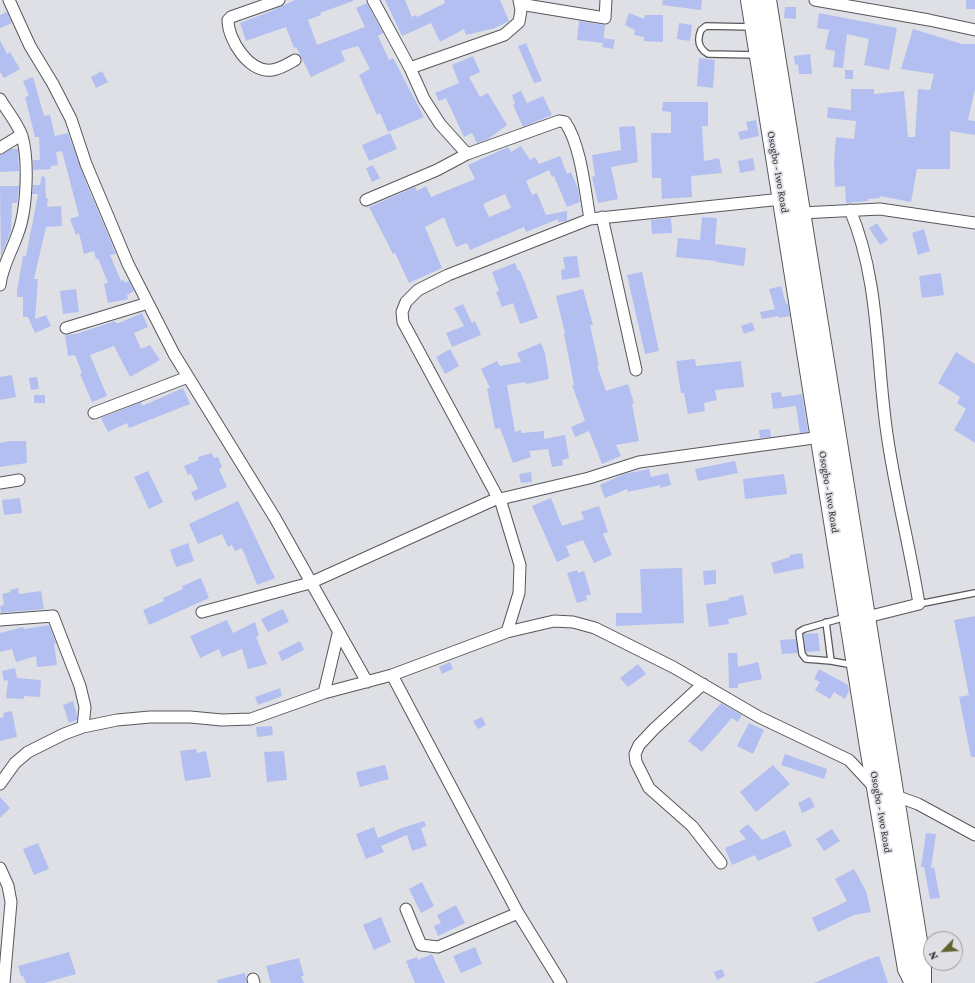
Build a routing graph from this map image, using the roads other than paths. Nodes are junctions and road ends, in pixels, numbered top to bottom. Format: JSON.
{"nodes":[{"id":1,"x":9,"y":0,"type":"edge"},
{"id":2,"x":279,"y":0,"type":"edge"},
{"id":3,"x":373,"y":0,"type":"edge"},
{"id":4,"x":606,"y":0,"type":"edge"},
{"id":5,"x":750,"y":0,"type":"edge"},
{"id":6,"x":767,"y":0,"type":"edge"},
{"id":7,"x":816,"y":0,"type":"edge"},
{"id":8,"x":519,"y":2,"type":"edge"},
{"id":9,"x":262,"y":3,"type":"edge"},
{"id":10,"x":753,"y":26,"type":"junction"},
{"id":11,"x":975,"y":30,"type":"edge"},
{"id":12,"x":758,"y":55,"type":"junction"},
{"id":13,"x":295,"y":60,"type":"dead end"},
{"id":14,"x":410,"y":68,"type":"junction"},
{"id":15,"x":0,"y":99,"type":"edge"},
{"id":16,"x":21,"y":135,"type":"junction"},
{"id":17,"x":0,"y":148,"type":"edge"},
{"id":18,"x":467,"y":154,"type":"junction"},
{"id":19,"x":782,"y":199,"type":"junction"},
{"id":20,"x":366,"y":200,"type":"dead end"},
{"id":21,"x":850,"y":210,"type":"junction"},
{"id":22,"x":801,"y":213,"type":"junction"},
{"id":23,"x":602,"y":217,"type":"junction"},
{"id":24,"x":590,"y":219,"type":"junction"},
{"id":25,"x":975,"y":223,"type":"edge"},
{"id":26,"x":0,"y":285,"type":"edge"},
{"id":27,"x":148,"y":303,"type":"junction"},
{"id":28,"x":66,"y":328,"type":"dead end"},
{"id":29,"x":636,"y":370,"type":"dead end"},
{"id":30,"x":188,"y":377,"type":"junction"},
{"id":31,"x":94,"y":413,"type":"dead end"},
{"id":32,"x":821,"y":437,"type":"junction"},
{"id":33,"x":19,"y":480,"type":"dead end"},
{"id":34,"x":0,"y":483,"type":"edge"},
{"id":35,"x":499,"y":499,"type":"junction"},
{"id":36,"x":310,"y":583,"type":"junction"},
{"id":37,"x":975,"y":593,"type":"edge"},
{"id":38,"x":919,"y":604,"type":"junction"},
{"id":39,"x":202,"y":612,"type":"dead end"},
{"id":40,"x":848,"y":616,"type":"junction"},
{"id":41,"x":867,"y":617,"type":"junction"},
{"id":42,"x":0,"y":620,"type":"edge"},
{"id":43,"x":826,"y":622,"type":"junction"},
{"id":44,"x":507,"y":632,"type":"junction"},
{"id":45,"x":338,"y":634,"type":"junction"},
{"id":46,"x":831,"y":661,"type":"junction"},
{"id":47,"x":856,"y":666,"type":"junction"},
{"id":48,"x":392,"y":675,"type":"junction"},
{"id":49,"x":367,"y":682,"type":"junction"},
{"id":50,"x":703,"y":684,"type":"junction"},
{"id":51,"x":324,"y":693,"type":"junction"},
{"id":52,"x":83,"y":727,"type":"junction"},
{"id":53,"x":869,"y":747,"type":"junction"},
{"id":54,"x":849,"y":760,"type":"junction"},
{"id":55,"x":0,"y":784,"type":"edge"},
{"id":56,"x":877,"y":789,"type":"junction"},
{"id":57,"x":896,"y":796,"type":"junction"},
{"id":58,"x":975,"y":835,"type":"edge"},
{"id":59,"x":721,"y":863,"type":"dead end"},
{"id":60,"x":0,"y":868,"type":"edge"},
{"id":61,"x":406,"y":909,"type":"dead end"},
{"id":62,"x":518,"y":913,"type":"junction"},
{"id":63,"x":559,"y":981,"type":"edge"},
{"id":64,"x":4,"y":983,"type":"edge"},
{"id":65,"x":914,"y":983,"type":"edge"},
{"id":66,"x":922,"y":983,"type":"edge"}],
"edges":[{"from":1,"to":27,"type":"street"},
{"from":2,"to":9,"type":"street"},
{"from":3,"to":14,"type":"street"},
{"from":4,"to":8,"type":"street"},
{"from":5,"to":10,"type":"main road","name":"Osogbo - Iwo Road"},
{"from":6,"to":22,"type":"main road","name":"Osogbo - Iwo Road"},
{"from":7,"to":11,"type":"street"},
{"from":8,"to":14,"type":"street"},
{"from":9,"to":13,"type":"street"},
{"from":10,"to":12,"type":"main road","name":"Osogbo - Iwo Road"},
{"from":10,"to":12,"type":"lane"},
{"from":12,"to":19,"type":"main road","name":"Osogbo - Iwo Road"},
{"from":14,"to":18,"type":"street"},
{"from":15,"to":16,"type":"street"},
{"from":16,"to":17,"type":"street"},
{"from":16,"to":26,"type":"street"},
{"from":18,"to":20,"type":"street"},
{"from":18,"to":24,"type":"street"},
{"from":19,"to":23,"type":"street"},
{"from":19,"to":32,"type":"main road","name":"Osogbo - Iwo Road"},
{"from":21,"to":22,"type":"street"},
{"from":21,"to":25,"type":"street"},
{"from":21,"to":38,"type":"street"},
{"from":22,"to":41,"type":"main road","name":"Osogbo - Iwo Road"},
{"from":23,"to":24,"type":"street"},
{"from":23,"to":29,"type":"street"},
{"from":24,"to":35,"type":"street"},
{"from":27,"to":28,"type":"street"},
{"from":27,"to":30,"type":"street"},
{"from":30,"to":31,"type":"street"},
{"from":30,"to":36,"type":"street"},
{"from":32,"to":35,"type":"street"},
{"from":32,"to":40,"type":"main road","name":"Osogbo - Iwo Road"},
{"from":33,"to":34,"type":"street"},
{"from":35,"to":36,"type":"street"},
{"from":35,"to":44,"type":"street"},
{"from":36,"to":39,"type":"street"},
{"from":36,"to":45,"type":"street"},
{"from":37,"to":38,"type":"lane"},
{"from":38,"to":41,"type":"street"},
{"from":40,"to":43,"type":"lane"},
{"from":40,"to":47,"type":"main road","name":"Osogbo - Iwo Road"},
{"from":41,"to":57,"type":"main road","name":"Osogbo - Iwo Road"},
{"from":42,"to":52,"type":"street"},
{"from":43,"to":46,"type":"lane"},
{"from":43,"to":46,"type":"lane"},
{"from":44,"to":48,"type":"street"},
{"from":44,"to":50,"type":"street"},
{"from":45,"to":49,"type":"street"},
{"from":45,"to":51,"type":"street"},
{"from":46,"to":47,"type":"lane"},
{"from":47,"to":53,"type":"main road","name":"Osogbo - Iwo Road"},
{"from":48,"to":49,"type":"street"},
{"from":48,"to":62,"type":"street"},
{"from":49,"to":51,"type":"street"},
{"from":50,"to":54,"type":"street"},
{"from":50,"to":59,"type":"street"},
{"from":51,"to":52,"type":"street"},
{"from":52,"to":55,"type":"street"},
{"from":53,"to":54,"type":"street"},
{"from":53,"to":56,"type":"main road","name":"Osogbo - Iwo Road"},
{"from":54,"to":56,"type":"street"},
{"from":56,"to":65,"type":"main road","name":"Osogbo - Iwo Road"},
{"from":57,"to":58,"type":"street"},
{"from":57,"to":66,"type":"main road","name":"Osogbo - Iwo Road"},
{"from":60,"to":64,"type":"street"},
{"from":61,"to":62,"type":"street"},
{"from":62,"to":63,"type":"street"}]}
